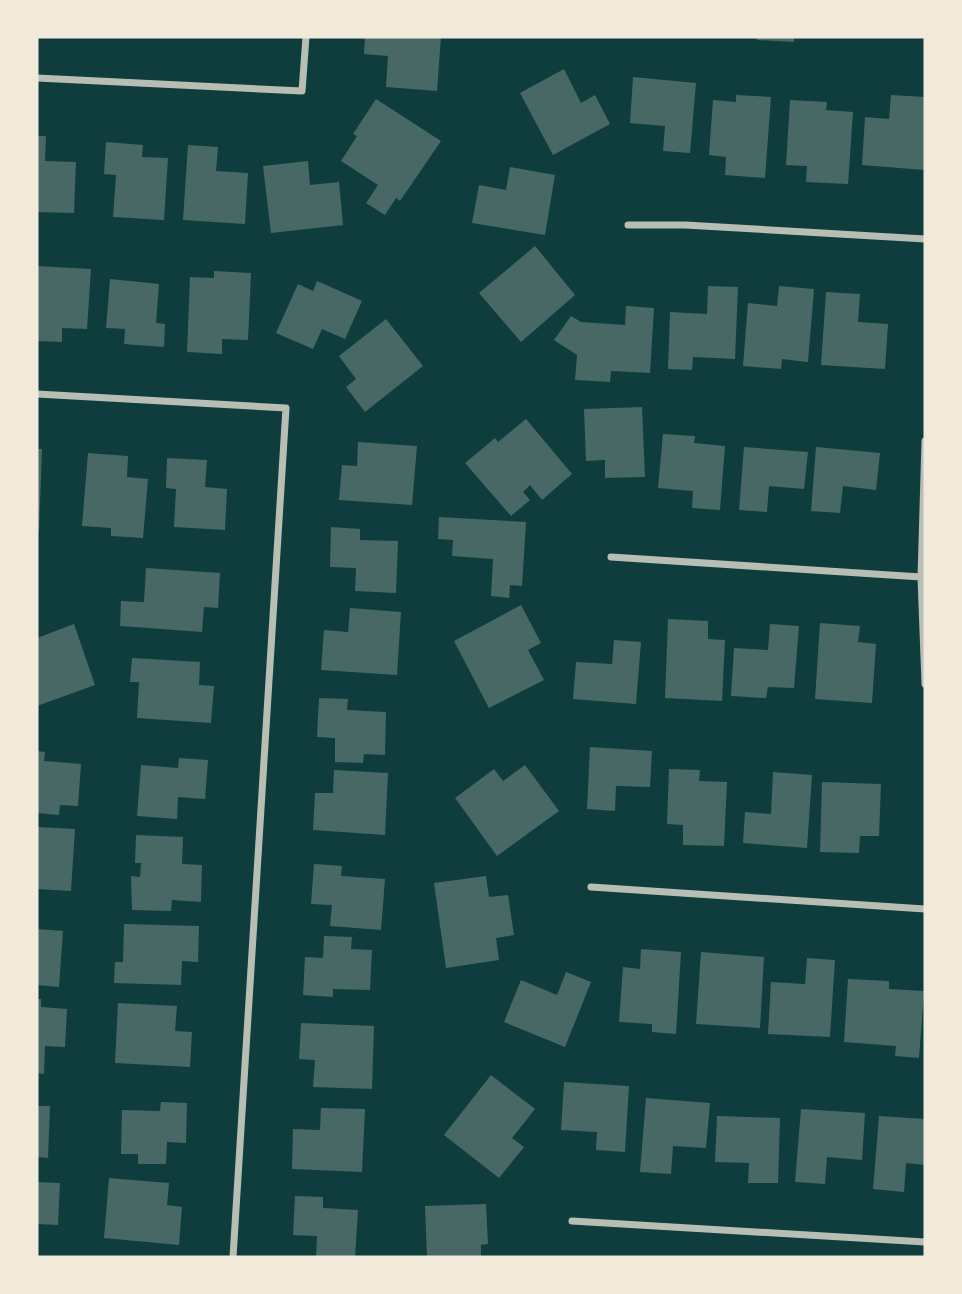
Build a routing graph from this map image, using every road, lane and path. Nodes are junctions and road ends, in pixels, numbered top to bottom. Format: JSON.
{"nodes":[{"id":1,"x":306,"y":37,"type":"edge"},
{"id":2,"x":37,"y":78,"type":"edge"},
{"id":3,"x":628,"y":225,"type":"dead end"},
{"id":4,"x":925,"y":239,"type":"edge"},
{"id":5,"x":37,"y":394,"type":"edge"},
{"id":6,"x":925,"y":441,"type":"edge"},
{"id":7,"x":611,"y":557,"type":"dead end"},
{"id":8,"x":921,"y":577,"type":"junction"},
{"id":9,"x":925,"y":684,"type":"edge"},
{"id":10,"x":591,"y":887,"type":"dead end"},
{"id":11,"x":925,"y":909,"type":"edge"},
{"id":12,"x":572,"y":1221,"type":"dead end"},
{"id":13,"x":925,"y":1242,"type":"edge"},
{"id":14,"x":233,"y":1257,"type":"edge"}],
"edges":[{"from":1,"to":2,"type":"street"},
{"from":3,"to":4,"type":"street"},
{"from":5,"to":14,"type":"street"},
{"from":6,"to":8,"type":"street"},
{"from":7,"to":8,"type":"street"},
{"from":8,"to":9,"type":"street"},
{"from":10,"to":11,"type":"street"},
{"from":12,"to":13,"type":"street"}]}
